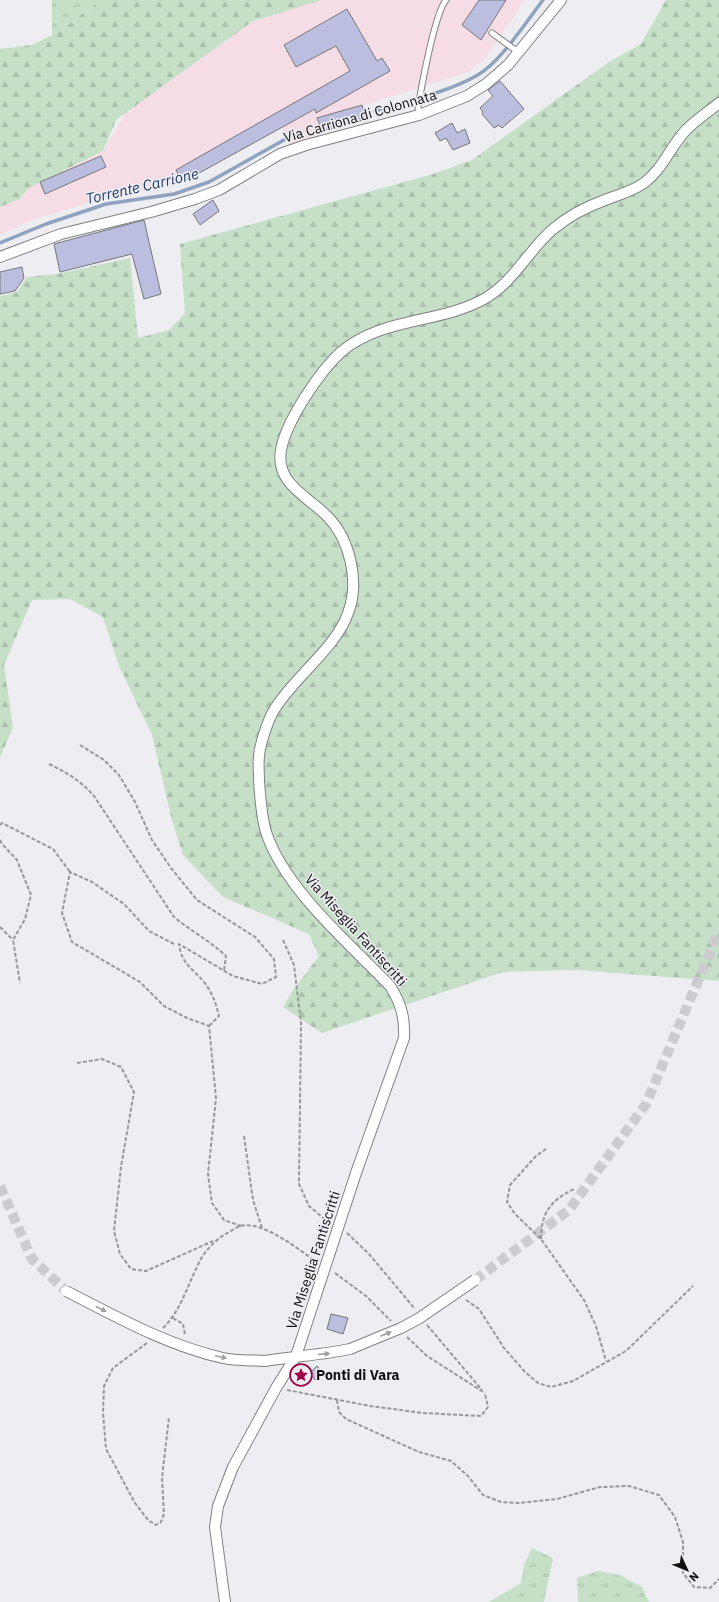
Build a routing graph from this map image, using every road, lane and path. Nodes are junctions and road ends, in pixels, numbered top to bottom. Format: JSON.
{"nodes":[{"id":1,"x":446,"y":0,"type":"edge"},
{"id":2,"x":560,"y":0,"type":"edge"},
{"id":3,"x":492,"y":33,"type":"dead end"},
{"id":4,"x":515,"y":50,"type":"junction"},
{"id":5,"x":719,"y":103,"type":"edge"},
{"id":6,"x":418,"y":111,"type":"junction"},
{"id":7,"x":0,"y":257,"type":"edge"},
{"id":8,"x":80,"y":745,"type":"dead end"},
{"id":9,"x":49,"y":764,"type":"dead end"},
{"id":10,"x":0,"y":825,"type":"edge"},
{"id":11,"x":0,"y":840,"type":"edge"},
{"id":12,"x":70,"y":872,"type":"junction"},
{"id":13,"x":0,"y":927,"type":"edge"},
{"id":14,"x":13,"y":940,"type":"junction"},
{"id":15,"x":283,"y":940,"type":"dead end"},
{"id":16,"x":174,"y":944,"type":"dead end"},
{"id":17,"x":224,"y":971,"type":"junction"},
{"id":18,"x":20,"y":983,"type":"dead end"},
{"id":19,"x":209,"y":1026,"type":"junction"},
{"id":20,"x":77,"y":1063,"type":"dead end"},
{"id":21,"x":244,"y":1136,"type":"dead end"},
{"id":22,"x":546,"y":1149,"type":"dead end"},
{"id":23,"x":574,"y":1189,"type":"dead end"},
{"id":24,"x":331,"y":1224,"type":"dead end"},
{"id":25,"x":241,"y":1226,"type":"dead end"},
{"id":26,"x":262,"y":1228,"type":"dead end"},
{"id":27,"x":344,"y":1231,"type":"dead end"},
{"id":28,"x":540,"y":1239,"type":"junction"},
{"id":29,"x":214,"y":1241,"type":"dead end"},
{"id":30,"x":475,"y":1280,"type":"tunnel mouth"},
{"id":31,"x":692,"y":1286,"type":"dead end"},
{"id":32,"x":66,"y":1291,"type":"tunnel mouth"},
{"id":33,"x":454,"y":1294,"type":"junction"},
{"id":34,"x":418,"y":1312,"type":"dead end"},
{"id":35,"x":424,"y":1322,"type":"dead end"},
{"id":36,"x":137,"y":1351,"type":"dead end"},
{"id":37,"x":296,"y":1356,"type":"junction"},
{"id":38,"x":606,"y":1361,"type":"junction"},
{"id":39,"x":276,"y":1388,"type":"junction"},
{"id":40,"x":337,"y":1400,"type":"junction"},
{"id":41,"x":169,"y":1417,"type":"dead end"},
{"id":42,"x":719,"y":1579,"type":"edge"},
{"id":43,"x":225,"y":1602,"type":"edge"}],
"edges":[{"from":1,"to":6,"type":"lane"},
{"from":2,"to":4,"type":"street","name":"Via Carriona di Colonnata"},
{"from":3,"to":4,"type":"lane"},
{"from":4,"to":6,"type":"street","name":"Via Carriona di Colonnata"},
{"from":5,"to":37,"type":"street","name":"Via Miseglia Fantiscritti","bridge":true},
{"from":6,"to":7,"type":"street","name":"Via Carriona di Colonnata"},
{"from":8,"to":17,"type":"path"},
{"from":9,"to":17,"type":"path"},
{"from":10,"to":12,"type":"path"},
{"from":11,"to":14,"type":"path"},
{"from":12,"to":16,"type":"path"},
{"from":12,"to":19,"type":"path"},
{"from":13,"to":14,"type":"path"},
{"from":14,"to":18,"type":"path"},
{"from":15,"to":24,"type":"path"},
{"from":17,"to":19,"type":"path"},
{"from":19,"to":25,"type":"path"},
{"from":20,"to":29,"type":"path"},
{"from":21,"to":26,"type":"path"},
{"from":22,"to":28,"type":"path"},
{"from":23,"to":28,"type":"path"},
{"from":27,"to":34,"type":"path"},
{"from":28,"to":38,"type":"path"},
{"from":30,"to":33,"type":"street","bridge":true},
{"from":31,"to":38,"type":"path"},
{"from":32,"to":37,"type":"street","one_way":true,"bridge":true},
{"from":37,"to":33,"type":"street","one_way":true,"bridge":true},
{"from":33,"to":38,"type":"path"},
{"from":35,"to":40,"type":"path"},
{"from":36,"to":41,"type":"path"},
{"from":37,"to":39,"type":"street","name":"Via Miseglia Fantiscritti"},
{"from":39,"to":40,"type":"path"},
{"from":39,"to":43,"type":"street","name":"Via Miseglia Fantiscritti"},
{"from":40,"to":42,"type":"path"}]}
